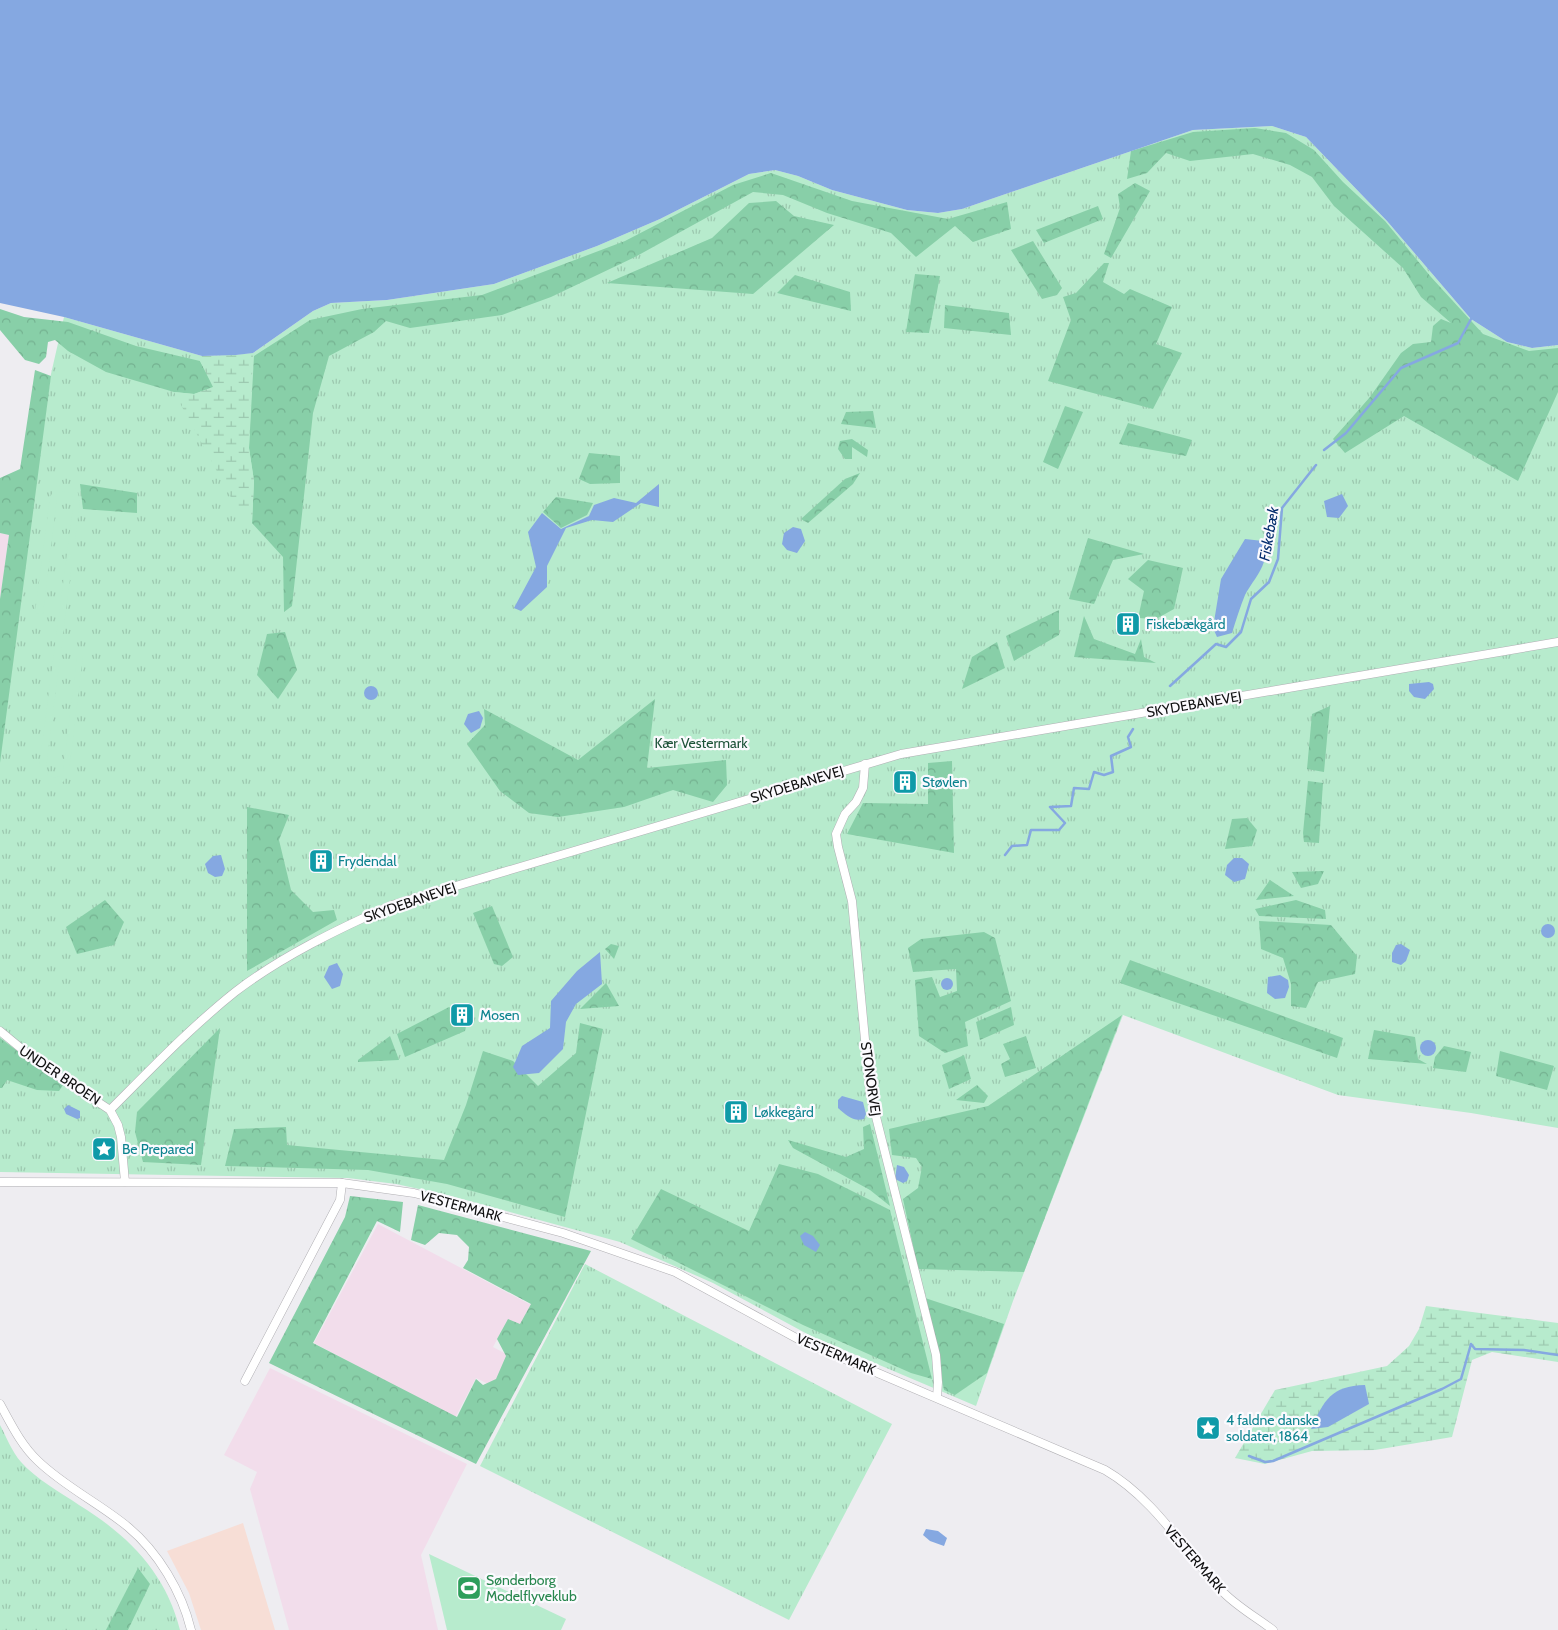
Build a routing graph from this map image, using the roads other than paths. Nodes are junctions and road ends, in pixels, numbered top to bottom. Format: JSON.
{"nodes":[{"id":1,"x":1558,"y":642,"type":"edge"},
{"id":2,"x":865,"y":764,"type":"junction"},
{"id":3,"x":0,"y":1031,"type":"edge"},
{"id":4,"x":110,"y":1110,"type":"junction"},
{"id":5,"x":0,"y":1182,"type":"edge"},
{"id":6,"x":125,"y":1182,"type":"junction"},
{"id":7,"x":342,"y":1184,"type":"junction"},
{"id":8,"x":245,"y":1381,"type":"dead end"},
{"id":9,"x":937,"y":1397,"type":"junction"},
{"id":10,"x":0,"y":1404,"type":"edge"},
{"id":11,"x":191,"y":1630,"type":"edge"},
{"id":12,"x":1273,"y":1630,"type":"edge"}],
"edges":[{"from":1,"to":2,"type":"street","name":"SKYDEBANEVEJ"},
{"from":2,"to":4,"type":"street","name":"SKYDEBANEVEJ"},
{"from":2,"to":9,"type":"street","name":"STONORVEJ"},
{"from":3,"to":4,"type":"street","name":"UNDER BROEN"},
{"from":4,"to":6,"type":"street","name":"UNDER BROEN"},
{"from":5,"to":6,"type":"street","name":"VESTERMARK"},
{"from":6,"to":7,"type":"street","name":"VESTERMARK"},
{"from":7,"to":8,"type":"street"},
{"from":7,"to":9,"type":"street","name":"VESTERMARK"},
{"from":9,"to":12,"type":"street","name":"VESTERMARK"},
{"from":10,"to":11,"type":"street"}]}
